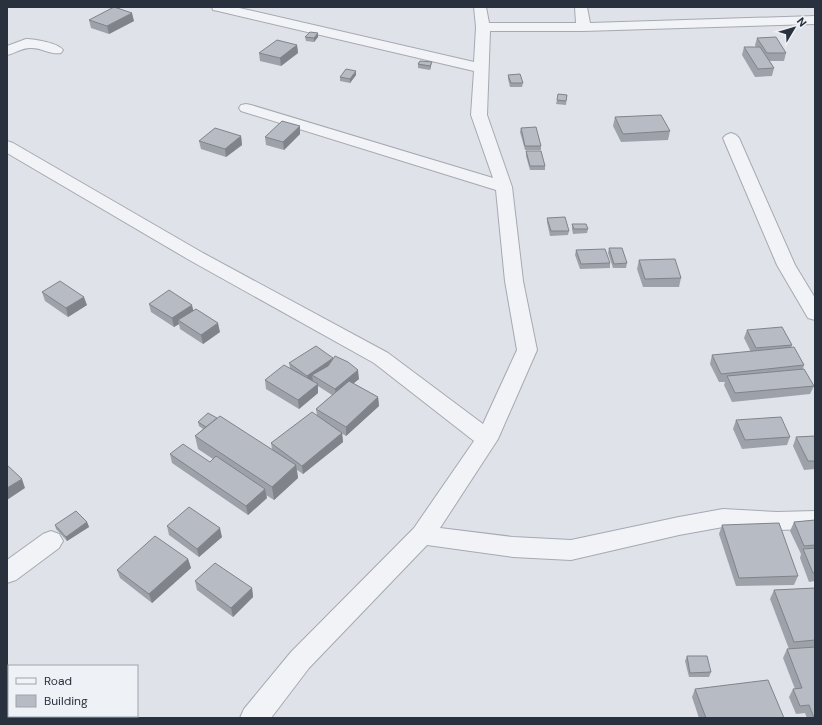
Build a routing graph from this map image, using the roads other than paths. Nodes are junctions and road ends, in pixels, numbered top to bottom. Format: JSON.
{"nodes":[{"id":1,"x":218,"y":7,"type":"edge"},
{"id":2,"x":480,"y":7,"type":"edge"},
{"id":3,"x":581,"y":7,"type":"edge"},
{"id":4,"x":815,"y":20,"type":"edge"},
{"id":5,"x":483,"y":27,"type":"junction"},
{"id":6,"x":583,"y":27,"type":"junction"},
{"id":7,"x":56,"y":50,"type":"dead end"},
{"id":8,"x":7,"y":51,"type":"edge"},
{"id":9,"x":481,"y":68,"type":"junction"},
{"id":10,"x":246,"y":108,"type":"dead end"},
{"id":11,"x":731,"y":138,"type":"dead end"},
{"id":12,"x":7,"y":146,"type":"edge"},
{"id":13,"x":504,"y":187,"type":"junction"},
{"id":14,"x":815,"y":314,"type":"edge"},
{"id":15,"x":487,"y":439,"type":"junction"},
{"id":16,"x":815,"y":520,"type":"edge"},
{"id":17,"x":422,"y":535,"type":"junction"},
{"id":18,"x":50,"y":541,"type":"dead end"},
{"id":19,"x":7,"y":573,"type":"edge"},
{"id":20,"x":254,"y":718,"type":"edge"}],
"edges":[{"from":1,"to":9,"type":"street"},
{"from":2,"to":5,"type":"street"},
{"from":3,"to":6,"type":"street"},
{"from":4,"to":6,"type":"street"},
{"from":5,"to":6,"type":"street"},
{"from":5,"to":9,"type":"street"},
{"from":7,"to":8,"type":"street"},
{"from":9,"to":13,"type":"street"},
{"from":10,"to":13,"type":"street"},
{"from":11,"to":14,"type":"street"},
{"from":12,"to":15,"type":"street"},
{"from":13,"to":15,"type":"street"},
{"from":15,"to":17,"type":"street"},
{"from":16,"to":17,"type":"street"},
{"from":17,"to":20,"type":"street"},
{"from":18,"to":19,"type":"street"}]}
